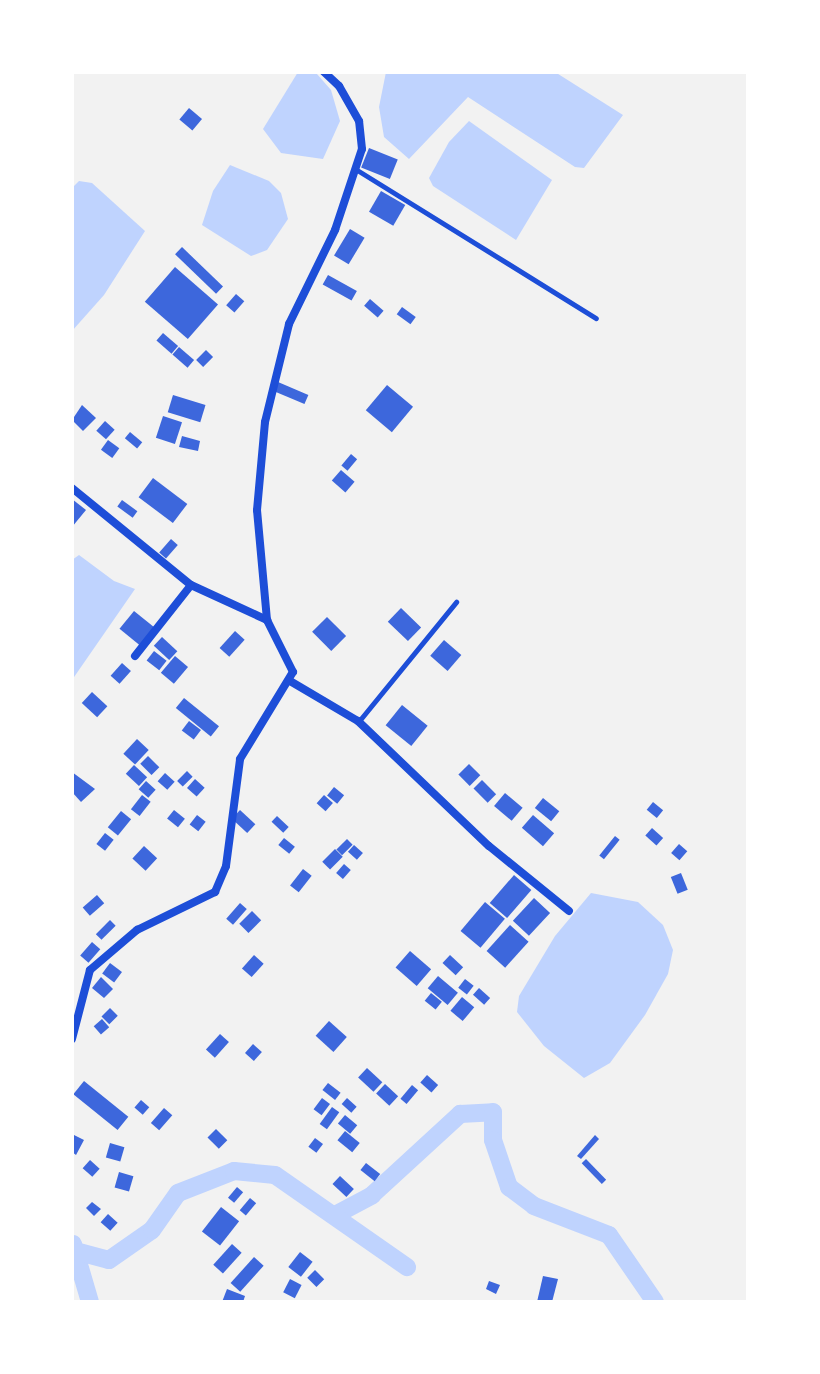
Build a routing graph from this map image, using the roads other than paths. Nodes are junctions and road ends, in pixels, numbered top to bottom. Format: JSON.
{"nodes":[{"id":1,"x":324,"y":72,"type":"edge"},
{"id":2,"x":357,"y":170,"type":"junction"},
{"id":3,"x":596,"y":318,"type":"dead end"},
{"id":4,"x":72,"y":488,"type":"edge"},
{"id":5,"x":191,"y":585,"type":"junction"},
{"id":6,"x":456,"y":602,"type":"dead end"},
{"id":7,"x":267,"y":620,"type":"junction"},
{"id":8,"x":135,"y":656,"type":"dead end"},
{"id":9,"x":290,"y":681,"type":"junction"},
{"id":10,"x":358,"y":721,"type":"junction"},
{"id":11,"x":569,"y":911,"type":"dead end"},
{"id":12,"x":72,"y":1039,"type":"edge"}],
"edges":[{"from":1,"to":2,"type":"street"},
{"from":2,"to":3,"type":"lane"},
{"from":2,"to":7,"type":"street"},
{"from":4,"to":5,"type":"street"},
{"from":5,"to":7,"type":"street"},
{"from":5,"to":8,"type":"street"},
{"from":6,"to":10,"type":"lane"},
{"from":7,"to":9,"type":"street"},
{"from":9,"to":10,"type":"street"},
{"from":9,"to":12,"type":"street"},
{"from":10,"to":11,"type":"street"}]}
